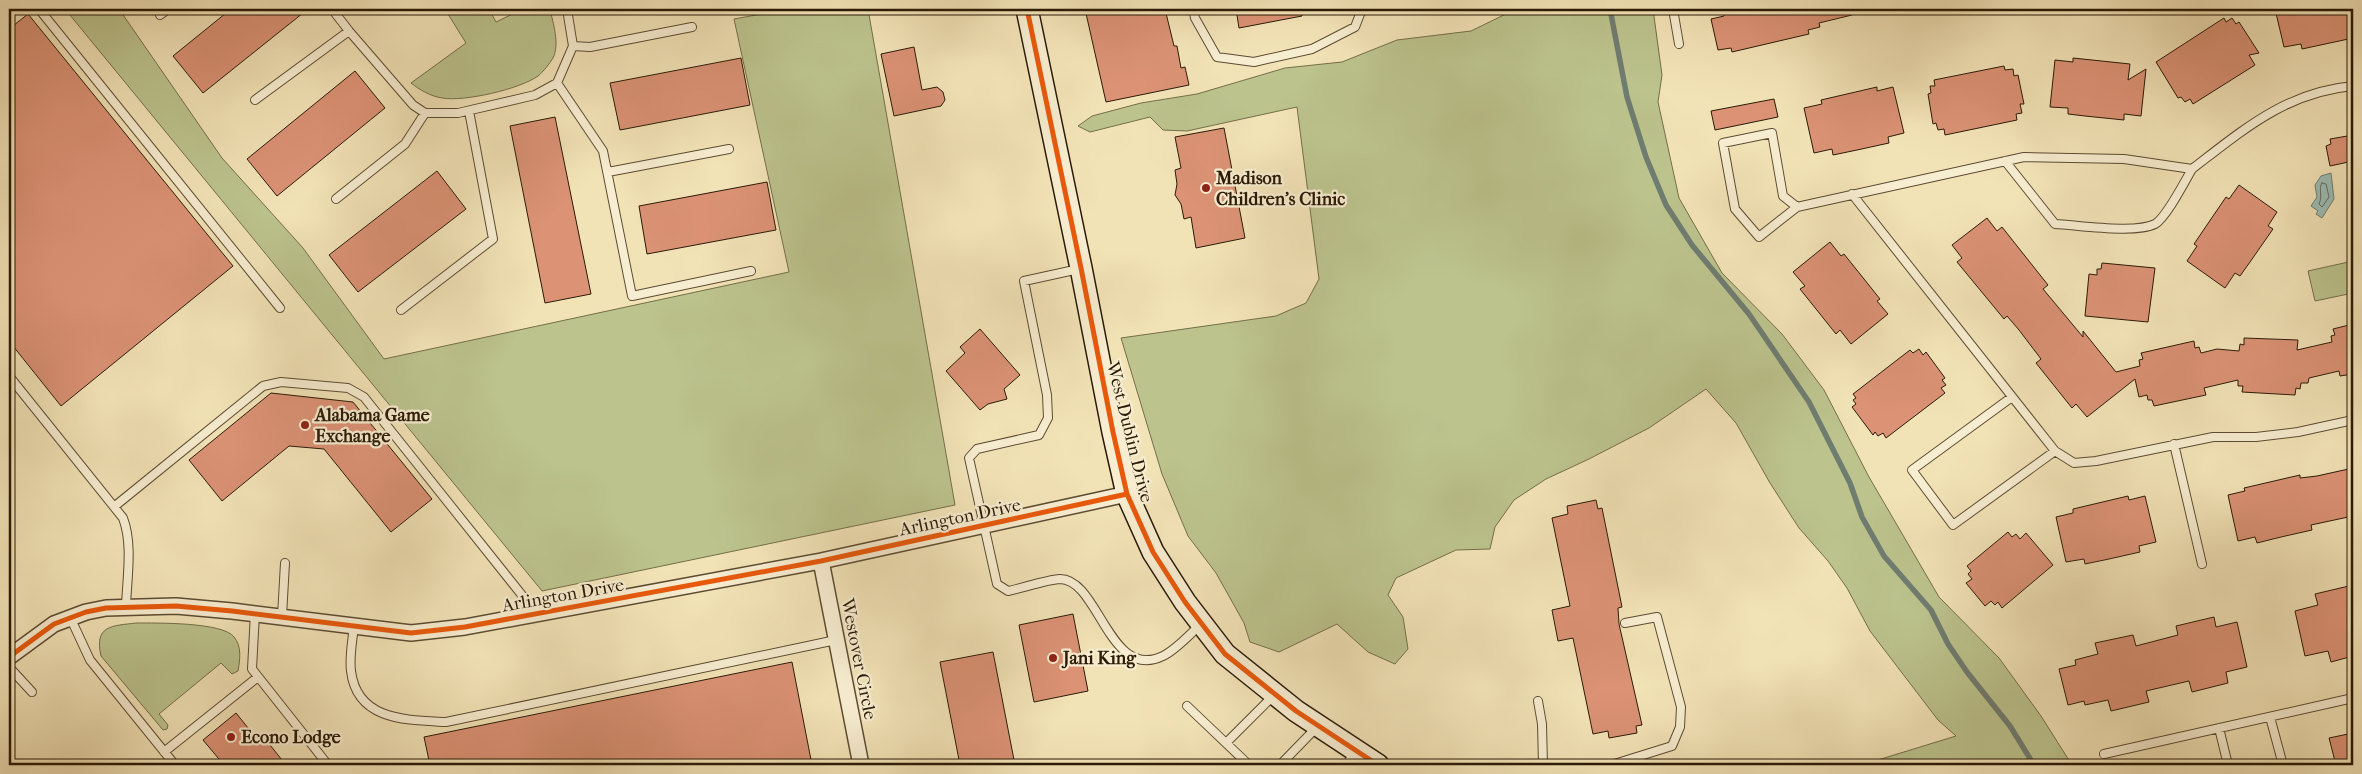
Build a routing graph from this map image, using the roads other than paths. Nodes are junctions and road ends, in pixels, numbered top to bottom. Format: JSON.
{"nodes":[{"id":1,"x":38,"y":9,"type":"edge"},
{"id":2,"x":168,"y":9,"type":"edge"},
{"id":3,"x":332,"y":9,"type":"edge"},
{"id":4,"x":567,"y":9,"type":"edge"},
{"id":5,"x":1027,"y":9,"type":"edge"},
{"id":6,"x":1193,"y":9,"type":"edge"},
{"id":7,"x":1362,"y":9,"type":"edge"},
{"id":8,"x":1673,"y":9,"type":"edge"},
{"id":9,"x":160,"y":15,"type":"dead end"},
{"id":10,"x":692,"y":27,"type":"dead end"},
{"id":11,"x":348,"y":31,"type":"junction"},
{"id":12,"x":1679,"y":44,"type":"dead end"},
{"id":13,"x":573,"y":46,"type":"junction"},
{"id":14,"x":557,"y":83,"type":"junction"},
{"id":15,"x":2353,"y":86,"type":"edge"},
{"id":16,"x":255,"y":100,"type":"dead end"},
{"id":17,"x":469,"y":111,"type":"junction"},
{"id":18,"x":426,"y":113,"type":"junction"},
{"id":19,"x":729,"y":149,"type":"dead end"},
{"id":20,"x":2005,"y":161,"type":"junction"},
{"id":21,"x":2192,"y":169,"type":"junction"},
{"id":22,"x":608,"y":172,"type":"junction"},
{"id":23,"x":1852,"y":194,"type":"junction"},
{"id":24,"x":336,"y":199,"type":"dead end"},
{"id":25,"x":1797,"y":206,"type":"junction"},
{"id":26,"x":1081,"y":268,"type":"junction"},
{"id":27,"x":751,"y":271,"type":"dead end"},
{"id":28,"x":280,"y":308,"type":"dead end"},
{"id":29,"x":401,"y":310,"type":"dead end"},
{"id":30,"x":9,"y":376,"type":"edge"},
{"id":31,"x":2012,"y":397,"type":"junction"},
{"id":32,"x":2353,"y":420,"type":"edge"},
{"id":33,"x":2174,"y":444,"type":"junction"},
{"id":34,"x":2055,"y":451,"type":"junction"},
{"id":35,"x":1127,"y":494,"type":"junction"},
{"id":36,"x":115,"y":506,"type":"junction"},
{"id":37,"x":983,"y":526,"type":"junction"},
{"id":38,"x":820,"y":561,"type":"junction"},
{"id":39,"x":285,"y":563,"type":"dead end"},
{"id":40,"x":2202,"y":564,"type":"dead end"},
{"id":41,"x":126,"y":606,"type":"junction"},
{"id":42,"x":255,"y":613,"type":"junction"},
{"id":43,"x":537,"y":614,"type":"junction"},
{"id":44,"x":282,"y":616,"type":"junction"},
{"id":45,"x":70,"y":617,"type":"junction"},
{"id":46,"x":1625,"y":623,"type":"dead end"},
{"id":47,"x":354,"y":624,"type":"junction"},
{"id":48,"x":1202,"y":624,"type":"junction"},
{"id":49,"x":836,"y":640,"type":"junction"},
{"id":50,"x":9,"y":657,"type":"edge"},
{"id":51,"x":9,"y":667,"type":"edge"},
{"id":52,"x":258,"y":677,"type":"junction"},
{"id":53,"x":32,"y":692,"type":"dead end"},
{"id":54,"x":1274,"y":695,"type":"junction"},
{"id":55,"x":2353,"y":698,"type":"edge"},
{"id":56,"x":1538,"y":700,"type":"dead end"},
{"id":57,"x":1187,"y":706,"type":"dead end"},
{"id":58,"x":2270,"y":717,"type":"junction"},
{"id":59,"x":1318,"y":725,"type":"junction"},
{"id":60,"x":2219,"y":728,"type":"junction"},
{"id":61,"x":1226,"y":743,"type":"junction"},
{"id":62,"x":164,"y":752,"type":"junction"},
{"id":63,"x":2104,"y":754,"type":"dead end"},
{"id":64,"x":1352,"y":758,"type":"edge"},
{"id":65,"x":175,"y":765,"type":"edge"},
{"id":66,"x":328,"y":765,"type":"edge"},
{"id":67,"x":861,"y":765,"type":"edge"},
{"id":68,"x":1249,"y":765,"type":"edge"},
{"id":69,"x":1280,"y":765,"type":"edge"},
{"id":70,"x":1378,"y":765,"type":"edge"},
{"id":71,"x":1543,"y":765,"type":"edge"},
{"id":72,"x":1611,"y":765,"type":"edge"},
{"id":73,"x":2228,"y":765,"type":"edge"},
{"id":74,"x":2283,"y":765,"type":"edge"}],
"edges":[{"from":1,"to":28,"type":"lane"},
{"from":2,"to":9,"type":"lane"},
{"from":3,"to":11,"type":"lane"},
{"from":4,"to":13,"type":"lane"},
{"from":5,"to":26,"type":"street","name":"West Dublin Drive"},
{"from":6,"to":7,"type":"lane"},
{"from":8,"to":12,"type":"lane"},
{"from":10,"to":13,"type":"lane"},
{"from":11,"to":16,"type":"lane"},
{"from":11,"to":18,"type":"lane"},
{"from":13,"to":14,"type":"lane"},
{"from":14,"to":17,"type":"lane"},
{"from":14,"to":22,"type":"lane"},
{"from":15,"to":21,"type":"lane"},
{"from":17,"to":18,"type":"lane"},
{"from":17,"to":29,"type":"lane"},
{"from":18,"to":24,"type":"lane"},
{"from":19,"to":22,"type":"lane"},
{"from":20,"to":21,"type":"lane"},
{"from":20,"to":21,"type":"lane"},
{"from":20,"to":23,"type":"lane"},
{"from":22,"to":27,"type":"lane"},
{"from":23,"to":25,"type":"lane"},
{"from":23,"to":31,"type":"lane"},
{"from":25,"to":25,"type":"lane"},
{"from":26,"to":35,"type":"street","name":"West Dublin Drive"},
{"from":26,"to":37,"type":"lane"},
{"from":30,"to":36,"type":"lane"},
{"from":31,"to":34,"type":"lane"},
{"from":31,"to":34,"type":"lane"},
{"from":32,"to":33,"type":"lane"},
{"from":33,"to":34,"type":"lane"},
{"from":33,"to":40,"type":"lane"},
{"from":35,"to":37,"type":"street","name":"Arlington Drive"},
{"from":35,"to":48,"type":"street","name":"West Dublin Drive"},
{"from":36,"to":41,"type":"lane"},
{"from":36,"to":43,"type":"lane"},
{"from":37,"to":38,"type":"street","name":"Arlington Drive"},
{"from":37,"to":48,"type":"lane"},
{"from":38,"to":43,"type":"street","name":"Arlington Drive"},
{"from":38,"to":49,"type":"street","name":"Westover Circle"},
{"from":39,"to":44,"type":"lane"},
{"from":41,"to":42,"type":"street","name":"Arlington Drive"},
{"from":41,"to":45,"type":"street","name":"Arlington Drive"},
{"from":42,"to":44,"type":"street","name":"Arlington Drive"},
{"from":42,"to":52,"type":"lane"},
{"from":43,"to":47,"type":"street","name":"Arlington Drive"},
{"from":44,"to":47,"type":"street","name":"Arlington Drive"},
{"from":45,"to":50,"type":"street","name":"Arlington Drive"},
{"from":45,"to":62,"type":"lane"},
{"from":46,"to":72,"type":"lane"},
{"from":47,"to":49,"type":"lane"},
{"from":48,"to":54,"type":"street","name":"West Dublin Drive"},
{"from":49,"to":67,"type":"street","name":"Westover Circle"},
{"from":51,"to":53,"type":"lane"},
{"from":52,"to":62,"type":"lane"},
{"from":52,"to":66,"type":"lane"},
{"from":54,"to":59,"type":"street","name":"West Dublin Drive"},
{"from":54,"to":61,"type":"lane"},
{"from":55,"to":58,"type":"lane"},
{"from":56,"to":71,"type":"lane"},
{"from":57,"to":61,"type":"lane"},
{"from":58,"to":60,"type":"lane"},
{"from":58,"to":74,"type":"lane"},
{"from":59,"to":64,"type":"street","name":"West Dublin Drive"},
{"from":59,"to":69,"type":"lane"},
{"from":60,"to":63,"type":"lane"},
{"from":60,"to":73,"type":"lane"},
{"from":61,"to":68,"type":"lane"},
{"from":62,"to":65,"type":"lane"},
{"from":64,"to":70,"type":"street","name":"West Dublin Drive"}]}
